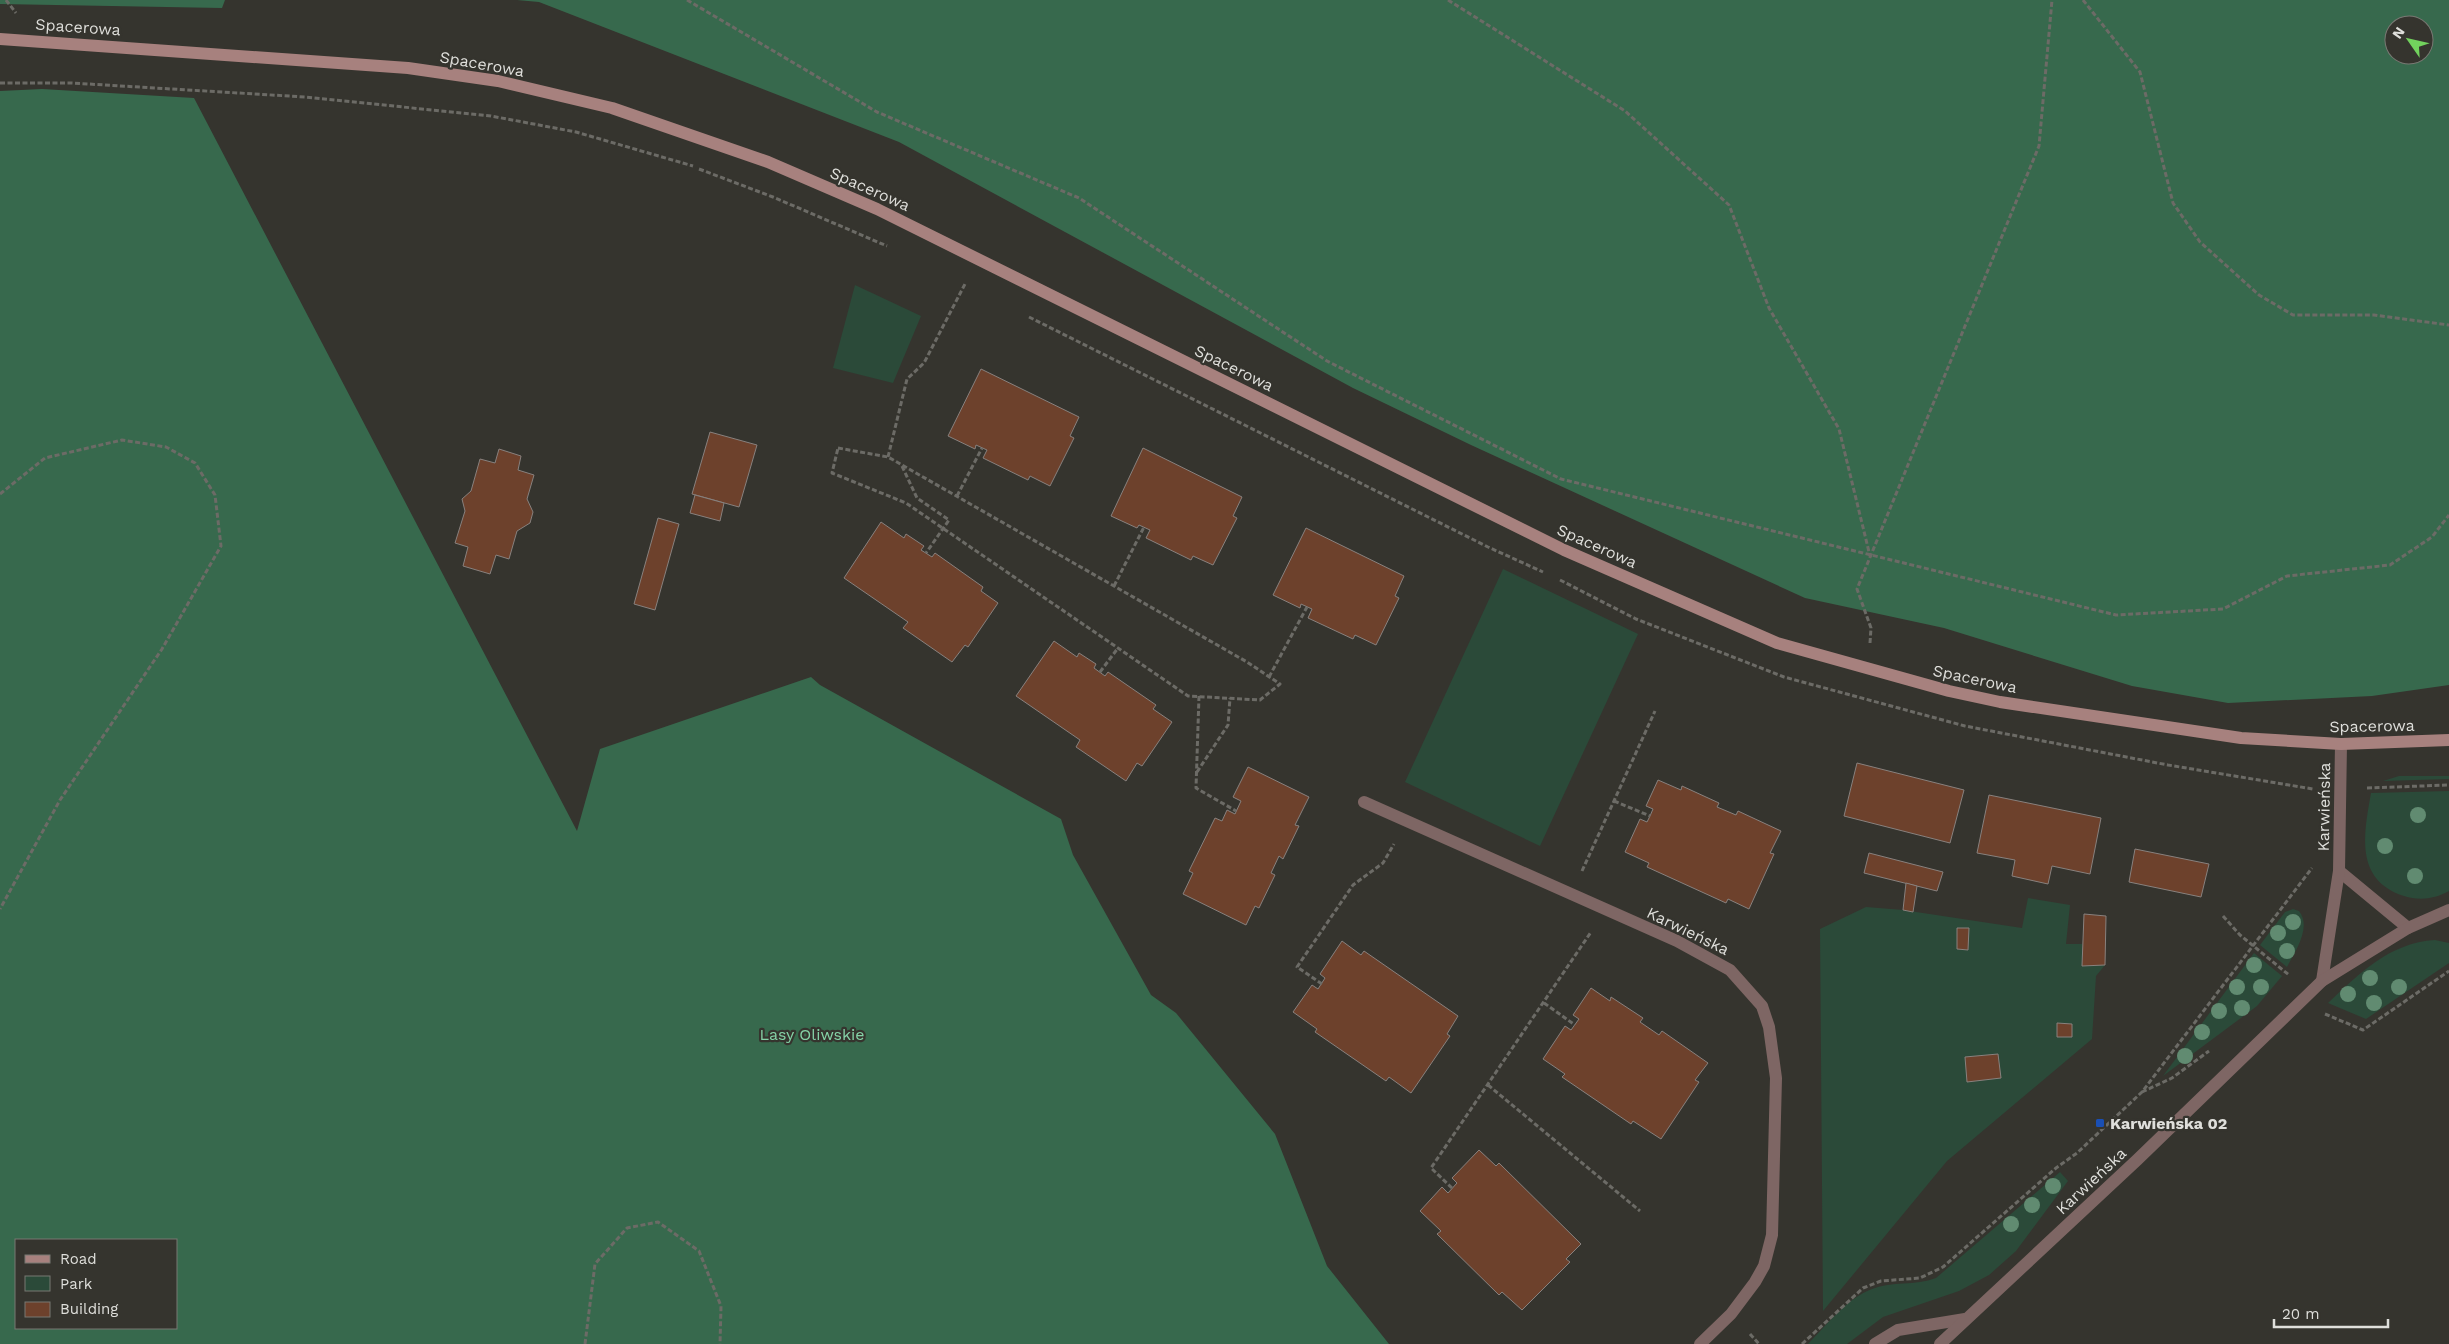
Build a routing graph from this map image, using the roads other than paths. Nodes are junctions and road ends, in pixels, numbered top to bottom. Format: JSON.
{"nodes":[{"id":1,"x":0,"y":38,"type":"edge"},
{"id":2,"x":2449,"y":740,"type":"edge"},
{"id":3,"x":2341,"y":744,"type":"junction"},
{"id":4,"x":1364,"y":802,"type":"dead end"},
{"id":5,"x":2339,"y":870,"type":"junction"},
{"id":6,"x":2449,"y":910,"type":"edge"},
{"id":7,"x":2408,"y":928,"type":"junction"},
{"id":8,"x":2322,"y":981,"type":"junction"},
{"id":9,"x":1965,"y":1319,"type":"junction"},
{"id":10,"x":1700,"y":1344,"type":"edge"},
{"id":11,"x":1875,"y":1344,"type":"edge"},
{"id":12,"x":1940,"y":1344,"type":"edge"}],
"edges":[{"from":1,"to":3,"type":"main road","name":"Spacerowa"},
{"from":2,"to":3,"type":"main road","name":"Spacerowa"},
{"from":3,"to":5,"type":"street","name":"Karwieńska"},
{"from":4,"to":10,"type":"street","name":"Karwieńska"},
{"from":5,"to":7,"type":"street","name":"Karwieńska"},
{"from":5,"to":8,"type":"street","name":"Karwieńska"},
{"from":6,"to":7,"type":"street","name":"Karwieńska"},
{"from":7,"to":8,"type":"street","name":"Karwieńska"},
{"from":8,"to":9,"type":"street","name":"Karwieńska"},
{"from":9,"to":11,"type":"street"},
{"from":9,"to":12,"type":"street","name":"Karwieńska"}]}
